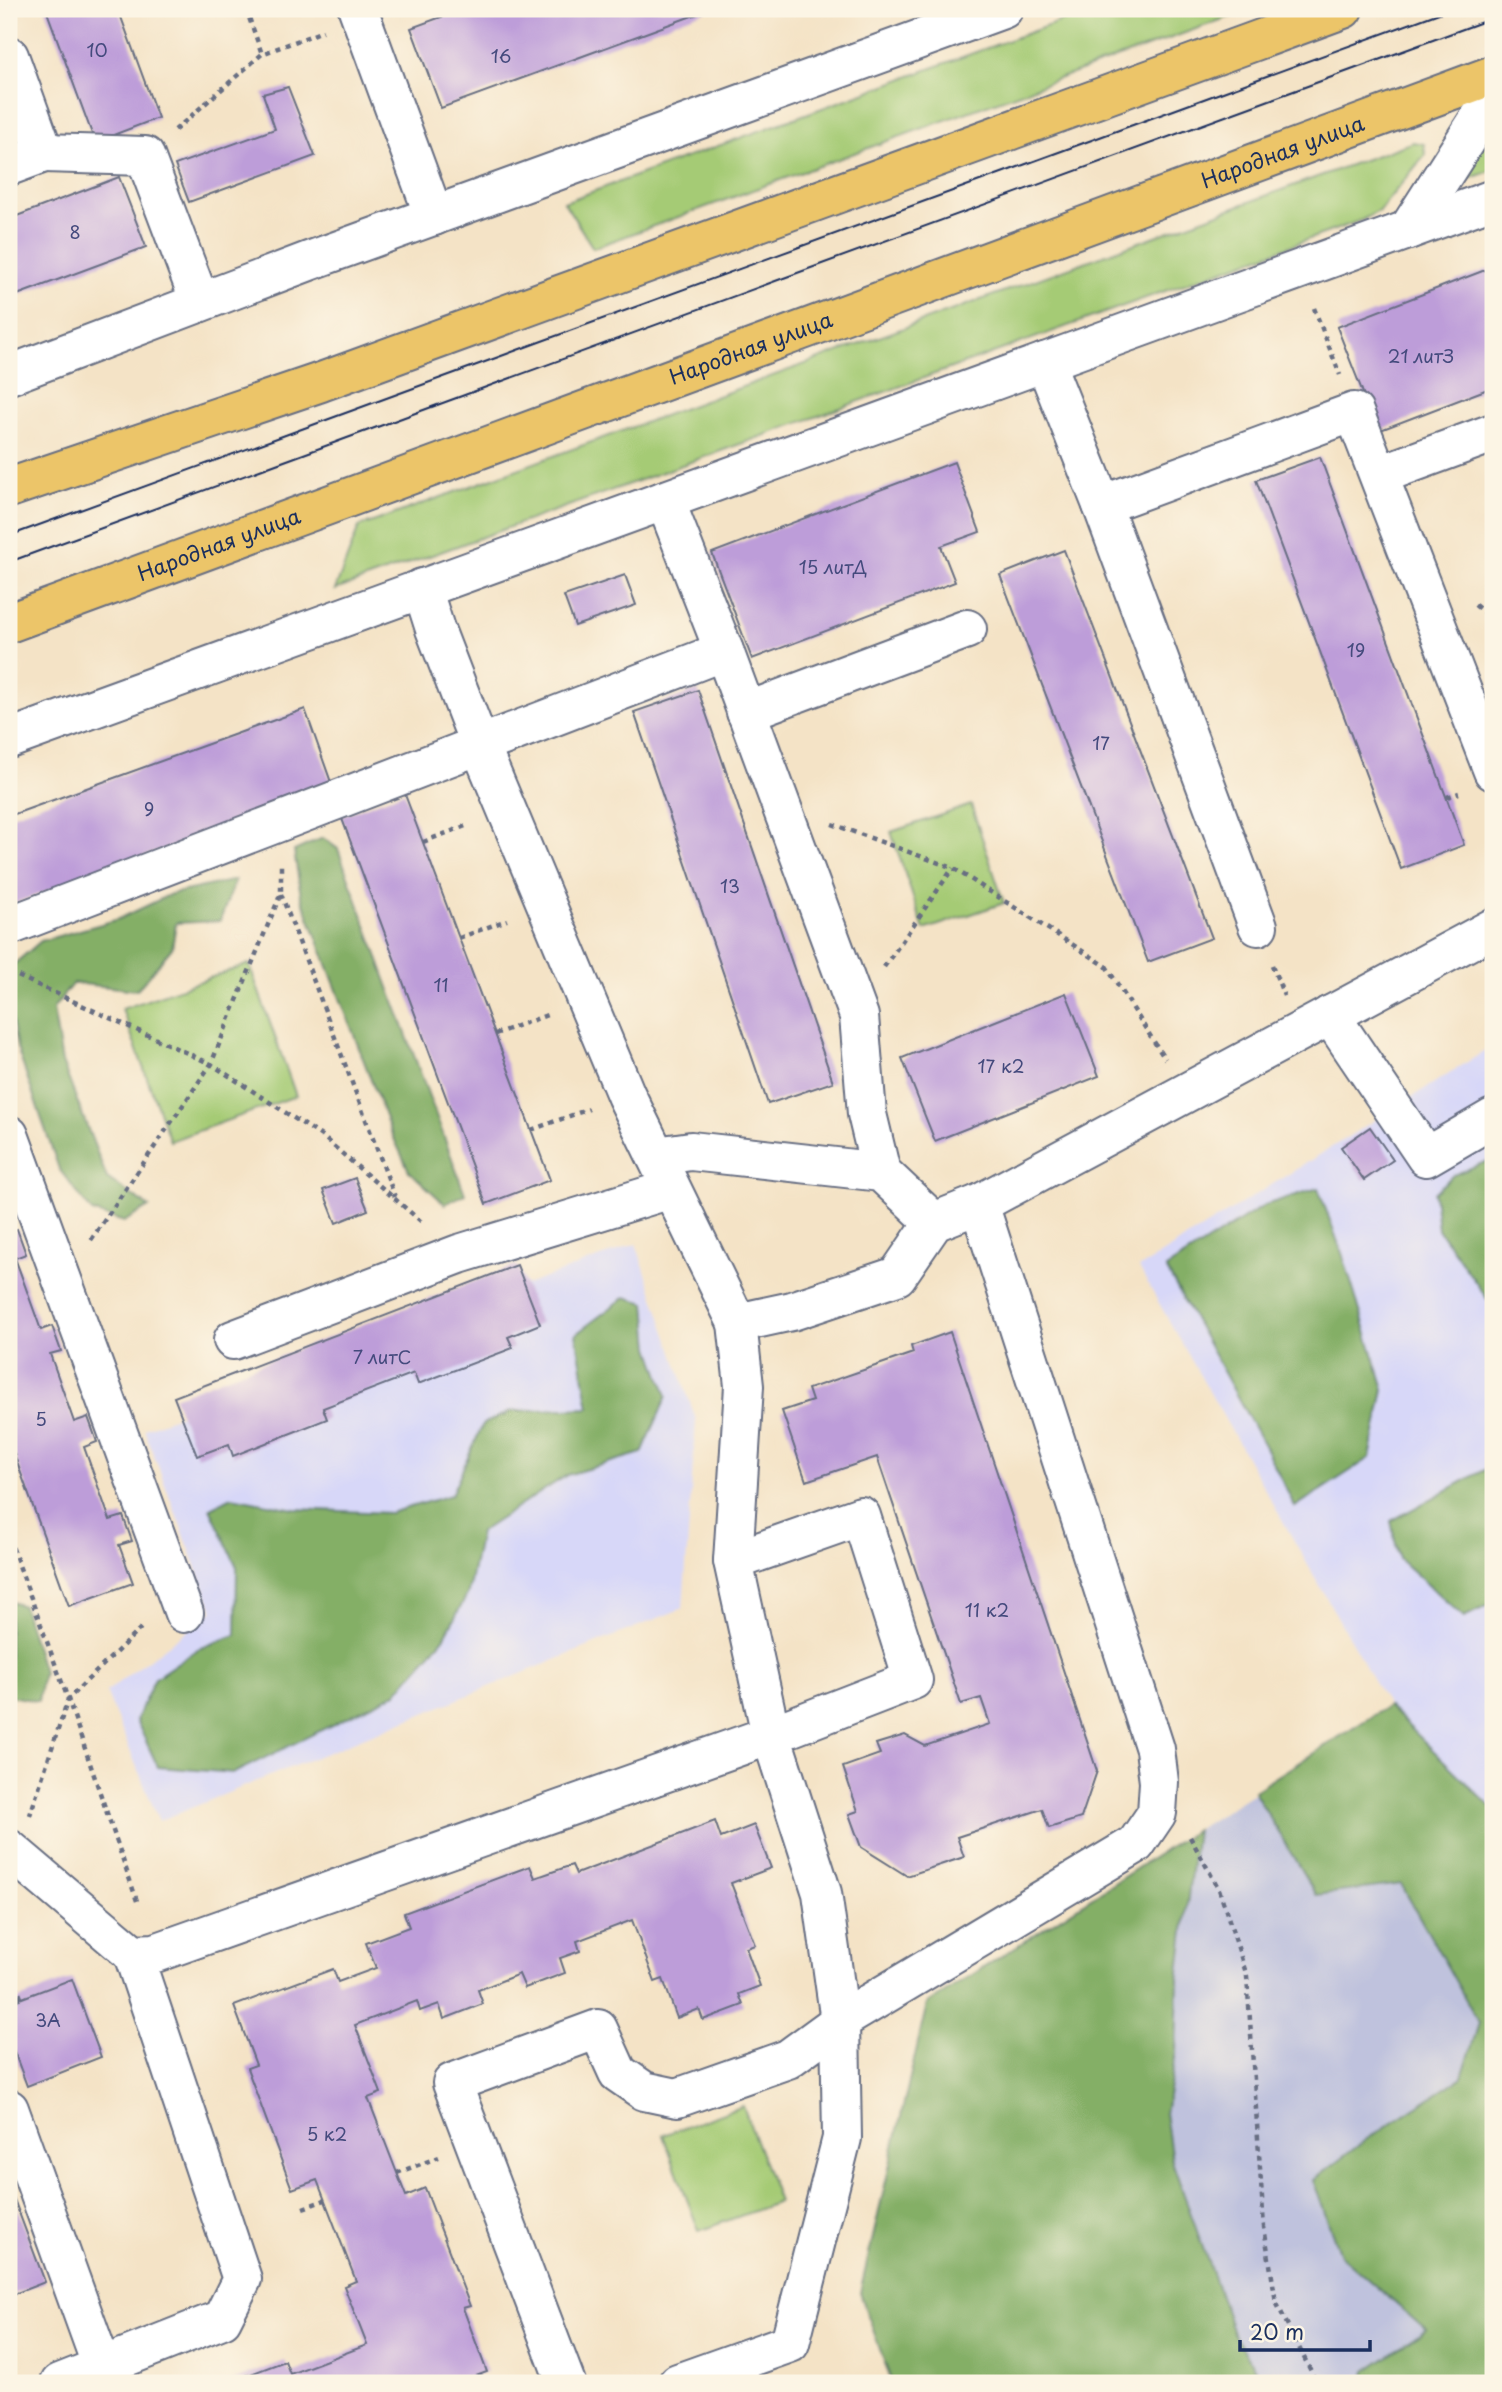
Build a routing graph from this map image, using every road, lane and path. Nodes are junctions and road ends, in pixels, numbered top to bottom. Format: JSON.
{"nodes":[{"id":1,"x":246,"y":9,"type":"edge"},
{"id":2,"x":1003,"y":9,"type":"edge"},
{"id":3,"x":1343,"y":9,"type":"edge"},
{"id":4,"x":359,"y":13,"type":"edge"},
{"id":5,"x":262,"y":54,"type":"junction"},
{"id":6,"x":9,"y":56,"type":"edge"},
{"id":7,"x":1493,"y":75,"type":"edge"},
{"id":8,"x":1493,"y":97,"type":"edge"},
{"id":9,"x":44,"y":153,"type":"junction"},
{"id":10,"x":145,"y":156,"type":"junction"},
{"id":11,"x":9,"y":166,"type":"edge"},
{"id":12,"x":1493,"y":198,"type":"edge"},
{"id":13,"x":434,"y":216,"type":"junction"},
{"id":14,"x":1408,"y":230,"type":"junction"},
{"id":15,"x":200,"y":302,"type":"junction"},
{"id":16,"x":1313,"y":307,"type":"dead end"},
{"id":17,"x":1045,"y":362,"type":"junction"},
{"id":18,"x":9,"y":375,"type":"edge"},
{"id":19,"x":1354,"y":412,"type":"junction"},
{"id":20,"x":1493,"y":433,"type":"edge"},
{"id":21,"x":1379,"y":475,"type":"junction"},
{"id":22,"x":9,"y":488,"type":"edge"},
{"id":23,"x":666,"y":500,"type":"junction"},
{"id":24,"x":1102,"y":505,"type":"junction"},
{"id":25,"x":422,"y":588,"type":"junction"},
{"id":26,"x":9,"y":623,"type":"edge"},
{"id":27,"x":967,"y":629,"type":"dead end"},
{"id":28,"x":724,"y":651,"type":"junction"},
{"id":29,"x":746,"y":712,"type":"junction"},
{"id":30,"x":9,"y":739,"type":"edge"},
{"id":31,"x":481,"y":746,"type":"junction"},
{"id":32,"x":1493,"y":771,"type":"edge"},
{"id":33,"x":781,"y":806,"type":"junction"},
{"id":34,"x":282,"y":822,"type":"junction"},
{"id":35,"x":953,"y":868,"type":"junction"},
{"id":36,"x":281,"y":893,"type":"junction"},
{"id":37,"x":547,"y":905,"type":"junction"},
{"id":38,"x":9,"y":926,"type":"edge"},
{"id":39,"x":1258,"y":926,"type":"joint"},
{"id":40,"x":1493,"y":928,"type":"edge"},
{"id":41,"x":459,"y":938,"type":"dead end"},
{"id":42,"x":9,"y":972,"type":"edge"},
{"id":43,"x":587,"y":1001,"type":"junction"},
{"id":44,"x":856,"y":1008,"type":"junction"},
{"id":45,"x":1288,"y":1008,"type":"dead end"},
{"id":46,"x":1330,"y":1015,"type":"junction"},
{"id":47,"x":495,"y":1034,"type":"dead end"},
{"id":48,"x":211,"y":1063,"type":"junction"},
{"id":49,"x":1186,"y":1093,"type":"junction"},
{"id":50,"x":626,"y":1095,"type":"junction"},
{"id":51,"x":1493,"y":1118,"type":"edge"},
{"id":52,"x":531,"y":1130,"type":"dead end"},
{"id":53,"x":9,"y":1135,"type":"edge"},
{"id":54,"x":664,"y":1172,"type":"junction"},
{"id":55,"x":881,"y":1172,"type":"junction"},
{"id":56,"x":396,"y":1200,"type":"junction"},
{"id":57,"x":979,"y":1204,"type":"junction"},
{"id":58,"x":934,"y":1222,"type":"junction"},
{"id":59,"x":459,"y":1254,"type":"junction"},
{"id":60,"x":63,"y":1282,"type":"junction"},
{"id":61,"x":737,"y":1323,"type":"junction"},
{"id":62,"x":233,"y":1340,"type":"dead end"},
{"id":63,"x":9,"y":1540,"type":"edge"},
{"id":64,"x":733,"y":1561,"type":"junction"},
{"id":65,"x":180,"y":1602,"type":"joint"},
{"id":66,"x":68,"y":1699,"type":"junction"},
{"id":67,"x":771,"y":1735,"type":"junction"},
{"id":68,"x":1159,"y":1782,"type":"junction"},
{"id":69,"x":13,"y":1853,"type":"edge"},
{"id":70,"x":144,"y":1953,"type":"junction"},
{"id":71,"x":9,"y":1965,"type":"edge"},
{"id":72,"x":21,"y":1998,"type":"dead end"},
{"id":73,"x":840,"y":2021,"type":"junction"},
{"id":74,"x":9,"y":2109,"type":"edge"},
{"id":75,"x":325,"y":2200,"type":"dead end"},
{"id":76,"x":303,"y":2208,"type":"dead end"},
{"id":77,"x":102,"y":2367,"type":"junction"},
{"id":78,"x":60,"y":2383,"type":"edge"},
{"id":79,"x":566,"y":2383,"type":"edge"},
{"id":80,"x":678,"y":2383,"type":"edge"},
{"id":81,"x":1317,"y":2383,"type":"edge"}],
"edges":[{"from":1,"to":5,"type":"path"},
{"from":2,"to":13,"type":"street"},
{"from":3,"to":22,"type":"main road"},
{"from":4,"to":5,"type":"path"},
{"from":4,"to":13,"type":"street"},
{"from":5,"to":10,"type":"path"},
{"from":6,"to":9,"type":"street"},
{"from":7,"to":26,"type":"main road","name":"Народная улица"},
{"from":8,"to":14,"type":"street"},
{"from":9,"to":10,"type":"street"},
{"from":9,"to":11,"type":"street"},
{"from":10,"to":15,"type":"street"},
{"from":12,"to":14,"type":"street"},
{"from":13,"to":15,"type":"street"},
{"from":14,"to":17,"type":"street"},
{"from":15,"to":18,"type":"street"},
{"from":16,"to":19,"type":"path"},
{"from":17,"to":23,"type":"street"},
{"from":17,"to":24,"type":"street"},
{"from":19,"to":21,"type":"street"},
{"from":19,"to":24,"type":"street"},
{"from":20,"to":21,"type":"street"},
{"from":21,"to":32,"type":"street"},
{"from":23,"to":25,"type":"street"},
{"from":23,"to":28,"type":"street"},
{"from":24,"to":39,"type":"street"},
{"from":25,"to":30,"type":"street"},
{"from":25,"to":31,"type":"street"},
{"from":27,"to":29,"type":"street"},
{"from":28,"to":29,"type":"street"},
{"from":28,"to":31,"type":"street"},
{"from":29,"to":33,"type":"street"},
{"from":31,"to":34,"type":"street"},
{"from":31,"to":37,"type":"street"},
{"from":33,"to":35,"type":"path"},
{"from":33,"to":44,"type":"street"},
{"from":34,"to":36,"type":"path"},
{"from":34,"to":38,"type":"street"},
{"from":35,"to":44,"type":"path"},
{"from":35,"to":49,"type":"path"},
{"from":36,"to":48,"type":"path"},
{"from":36,"to":56,"type":"path"},
{"from":37,"to":41,"type":"path"},
{"from":37,"to":43,"type":"street"},
{"from":39,"to":45,"type":"path"},
{"from":40,"to":46,"type":"street"},
{"from":42,"to":48,"type":"path"},
{"from":43,"to":47,"type":"path"},
{"from":43,"to":50,"type":"street"},
{"from":44,"to":55,"type":"street"},
{"from":46,"to":49,"type":"street"},
{"from":46,"to":51,"type":"street"},
{"from":48,"to":56,"type":"path"},
{"from":48,"to":60,"type":"path"},
{"from":49,"to":57,"type":"street"},
{"from":50,"to":52,"type":"path"},
{"from":50,"to":54,"type":"street"},
{"from":53,"to":60,"type":"street"},
{"from":54,"to":55,"type":"street"},
{"from":54,"to":59,"type":"street"},
{"from":54,"to":61,"type":"street"},
{"from":55,"to":58,"type":"street"},
{"from":56,"to":59,"type":"path"},
{"from":57,"to":58,"type":"street"},
{"from":57,"to":68,"type":"street"},
{"from":58,"to":61,"type":"street"},
{"from":59,"to":62,"type":"street"},
{"from":60,"to":65,"type":"street"},
{"from":61,"to":64,"type":"street"},
{"from":63,"to":66,"type":"path"},
{"from":64,"to":67,"type":"street"},
{"from":64,"to":67,"type":"street"},
{"from":65,"to":66,"type":"path"},
{"from":66,"to":69,"type":"path"},
{"from":66,"to":70,"type":"path"},
{"from":67,"to":70,"type":"street"},
{"from":67,"to":73,"type":"street"},
{"from":68,"to":73,"type":"street"},
{"from":68,"to":81,"type":"path"},
{"from":69,"to":70,"type":"street"},
{"from":70,"to":77,"type":"street"},
{"from":71,"to":72,"type":"path"},
{"from":73,"to":79,"type":"street"},
{"from":73,"to":80,"type":"street"},
{"from":74,"to":77,"type":"street"},
{"from":75,"to":76,"type":"path"},
{"from":77,"to":78,"type":"street"}]}
